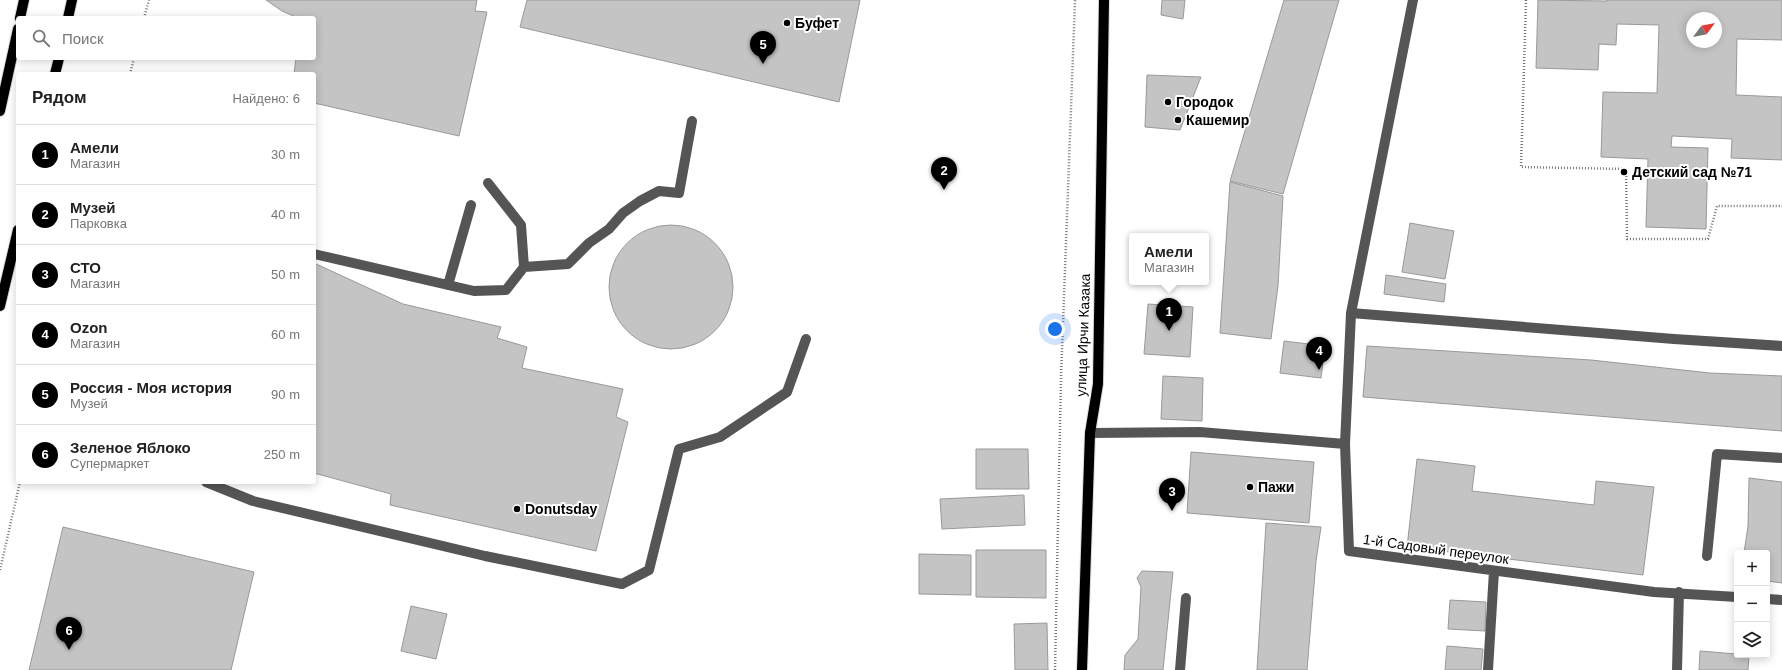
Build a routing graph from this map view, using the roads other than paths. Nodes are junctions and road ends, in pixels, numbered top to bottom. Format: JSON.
{"nodes":[{"id":1,"x":24,"y":0,"type":"edge"},
{"id":2,"x":72,"y":0,"type":"edge"},
{"id":3,"x":1104,"y":0,"type":"edge"},
{"id":4,"x":1413,"y":0,"type":"edge"},
{"id":5,"x":20,"y":16,"type":"edge"},
{"id":6,"x":68,"y":16,"type":"edge"},
{"id":7,"x":16,"y":38,"type":"edge"},
{"id":8,"x":58,"y":60,"type":"edge"},
{"id":9,"x":56,"y":72,"type":"edge"},
{"id":10,"x":0,"y":111,"type":"edge"},
{"id":11,"x":692,"y":121,"type":"dead end"},
{"id":12,"x":488,"y":183,"type":"dead end"},
{"id":13,"x":470,"y":205,"type":"dead end"},
{"id":14,"x":16,"y":238,"type":"edge"},
{"id":15,"x":316,"y":254,"type":"edge"},
{"id":16,"x":524,"y":267,"type":"junction"},
{"id":17,"x":448,"y":285,"type":"junction"},
{"id":18,"x":0,"y":306,"type":"edge"},
{"id":19,"x":1351,"y":313,"type":"junction"},
{"id":20,"x":806,"y":339,"type":"dead end"},
{"id":21,"x":1782,"y":346,"type":"edge"},
{"id":22,"x":1090,"y":433,"type":"junction"},
{"id":23,"x":1345,"y":444,"type":"junction"},
{"id":24,"x":1782,"y":458,"type":"edge"},
{"id":25,"x":211,"y":484,"type":"edge"},
{"id":26,"x":1707,"y":556,"type":"dead end"},
{"id":27,"x":1494,"y":571,"type":"junction"},
{"id":28,"x":1679,"y":592,"type":"junction"},
{"id":29,"x":1734,"y":597,"type":"edge"},
{"id":30,"x":1186,"y":598,"type":"dead end"},
{"id":31,"x":1770,"y":599,"type":"edge"},
{"id":32,"x":1782,"y":600,"type":"edge"},
{"id":33,"x":1082,"y":670,"type":"edge"},
{"id":34,"x":1180,"y":670,"type":"edge"},
{"id":35,"x":1488,"y":670,"type":"edge"},
{"id":36,"x":1677,"y":670,"type":"edge"}],
"edges":[{"from":1,"to":5,"type":"main road"},
{"from":2,"to":6,"type":"main road"},
{"from":3,"to":22,"type":"main road","name":"улица Ирчи Казака"},
{"from":4,"to":19,"type":"street"},
{"from":7,"to":10,"type":"main road"},
{"from":8,"to":9,"type":"main road"},
{"from":11,"to":16,"type":"street"},
{"from":12,"to":16,"type":"street"},
{"from":13,"to":17,"type":"street"},
{"from":14,"to":18,"type":"main road"},
{"from":15,"to":17,"type":"street"},
{"from":16,"to":17,"type":"street"},
{"from":19,"to":21,"type":"street"},
{"from":19,"to":23,"type":"street"},
{"from":20,"to":25,"type":"street"},
{"from":22,"to":23,"type":"street"},
{"from":22,"to":33,"type":"main road","name":"улица Ирчи Казака"},
{"from":23,"to":27,"type":"street","name":"1-й Садовый переулок"},
{"from":24,"to":26,"type":"street"},
{"from":27,"to":28,"type":"street","name":"1-й Садовый переулок"},
{"from":27,"to":35,"type":"street"},
{"from":28,"to":29,"type":"street","name":"1-й Садовый переулок"},
{"from":28,"to":36,"type":"street"},
{"from":30,"to":34,"type":"street"},
{"from":31,"to":32,"type":"street"}]}
